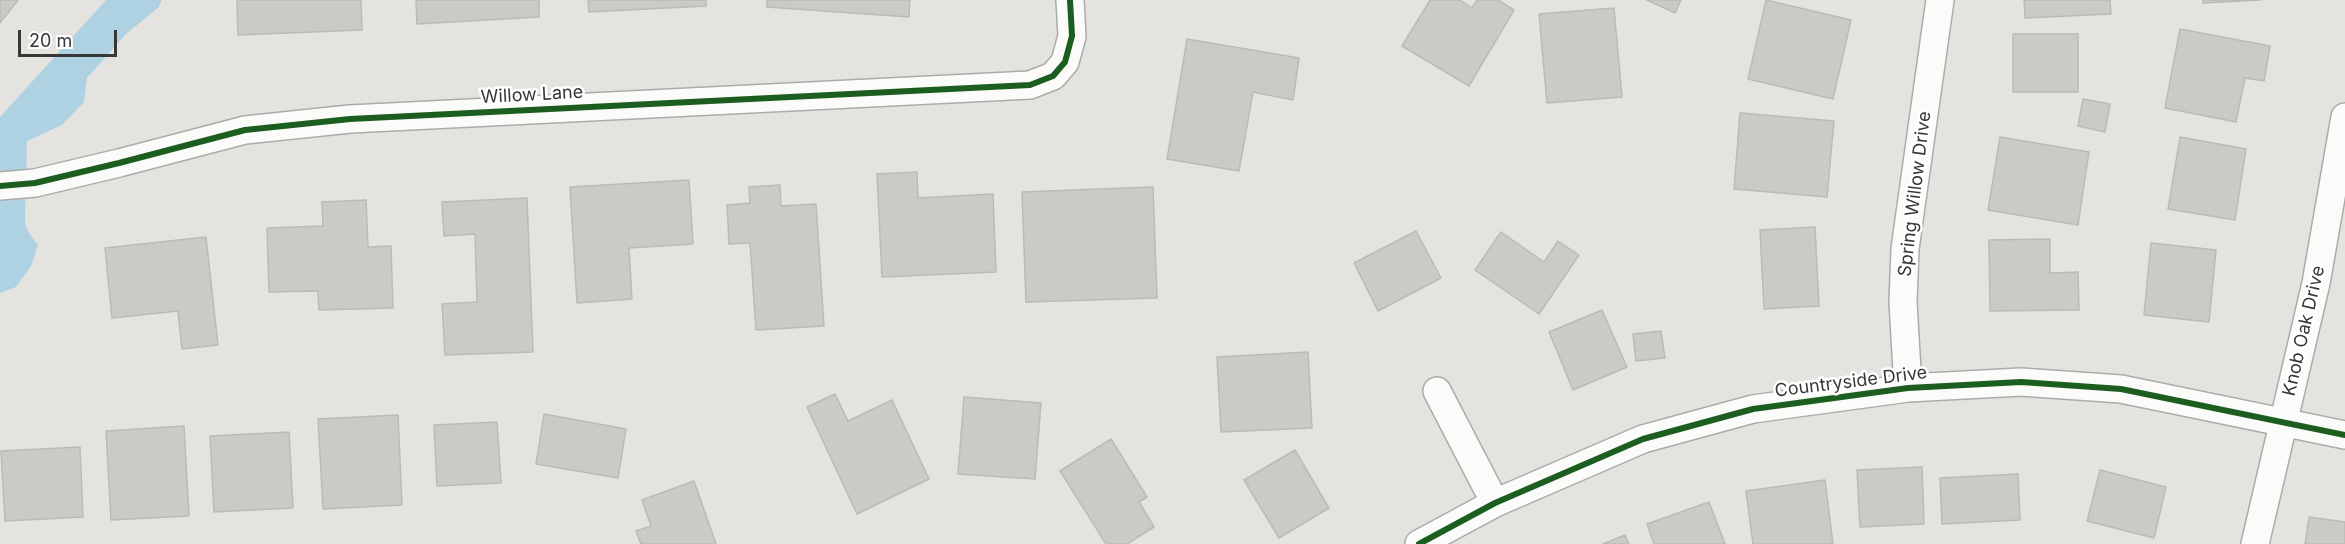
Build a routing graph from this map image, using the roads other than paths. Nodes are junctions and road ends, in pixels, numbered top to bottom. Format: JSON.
{"nodes":[{"id":1,"x":1070,"y":0,"type":"edge"},
{"id":2,"x":1940,"y":0,"type":"edge"},
{"id":3,"x":2345,"y":117,"type":"edge"},
{"id":4,"x":0,"y":186,"type":"edge"},
{"id":5,"x":1908,"y":388,"type":"junction"},
{"id":6,"x":1437,"y":391,"type":"dead end"},
{"id":7,"x":2283,"y":422,"type":"junction"},
{"id":8,"x":2345,"y":435,"type":"edge"},
{"id":9,"x":1495,"y":503,"type":"junction"},
{"id":10,"x":1419,"y":544,"type":"edge"},
{"id":11,"x":2255,"y":544,"type":"edge"}],
"edges":[{"from":1,"to":4,"type":"street","name":"Willow Lane"},
{"from":2,"to":5,"type":"street","name":"Spring Willow Drive"},
{"from":3,"to":7,"type":"street","name":"Knob Oak Drive"},
{"from":5,"to":7,"type":"street","name":"Countryside Drive"},
{"from":5,"to":9,"type":"street","name":"Countryside Drive"},
{"from":6,"to":9,"type":"street"},
{"from":7,"to":8,"type":"street","name":"Countryside Drive"},
{"from":7,"to":11,"type":"street","name":"Knob Oak Drive"},
{"from":9,"to":10,"type":"street","name":"Countryside Drive"}]}
